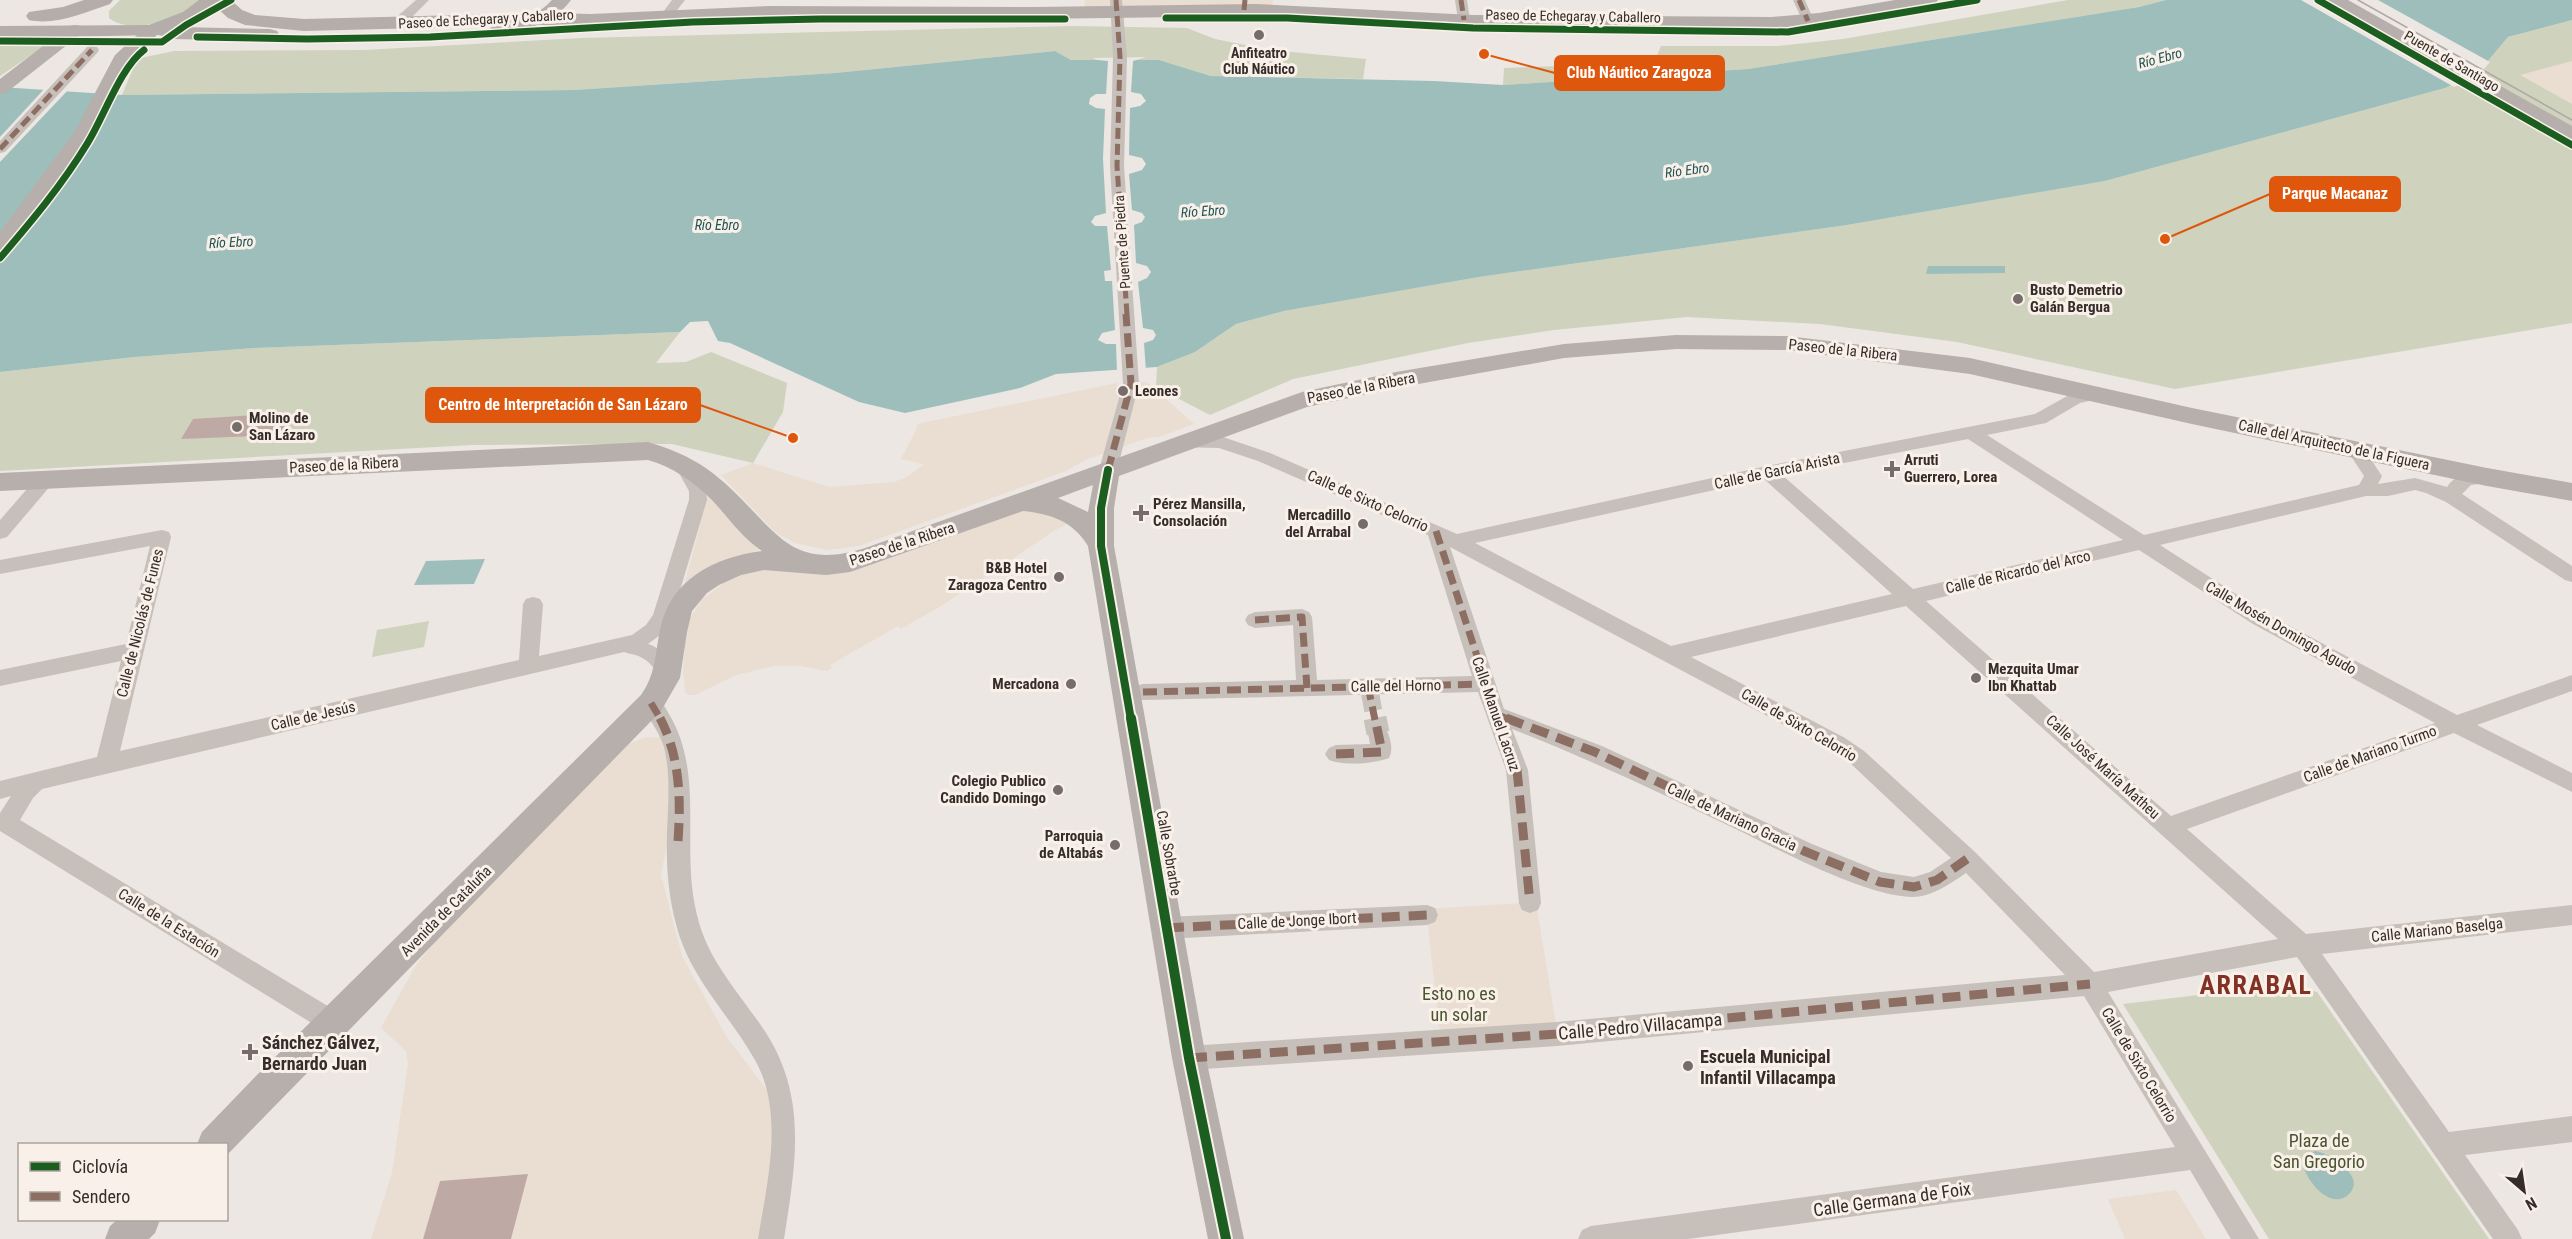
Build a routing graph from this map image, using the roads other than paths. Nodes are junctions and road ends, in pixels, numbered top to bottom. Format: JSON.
{"nodes":[{"id":1,"x":105,"y":0,"type":"edge"},
{"id":2,"x":211,"y":0,"type":"edge"},
{"id":3,"x":220,"y":0,"type":"edge"},
{"id":4,"x":423,"y":0,"type":"edge"},
{"id":5,"x":562,"y":0,"type":"edge"},
{"id":6,"x":680,"y":0,"type":"edge"},
{"id":7,"x":1461,"y":0,"type":"edge"},
{"id":8,"x":1799,"y":0,"type":"edge"},
{"id":9,"x":1928,"y":0,"type":"edge"},
{"id":10,"x":2335,"y":0,"type":"edge"},
{"id":11,"x":1244,"y":5,"type":"edge"},
{"id":12,"x":1117,"y":12,"type":"edge"},
{"id":13,"x":666,"y":16,"type":"junction"},
{"id":14,"x":0,"y":19,"type":"edge"},
{"id":15,"x":539,"y":19,"type":"junction"},
{"id":16,"x":591,"y":20,"type":"junction"},
{"id":17,"x":1464,"y":20,"type":"junction"},
{"id":18,"x":1808,"y":21,"type":"junction"},
{"id":19,"x":397,"y":24,"type":"junction"},
{"id":20,"x":499,"y":28,"type":"junction"},
{"id":21,"x":75,"y":30,"type":"junction"},
{"id":22,"x":156,"y":30,"type":"junction"},
{"id":23,"x":0,"y":32,"type":"edge"},
{"id":24,"x":92,"y":50,"type":"dead end"},
{"id":25,"x":0,"y":88,"type":"edge"},
{"id":26,"x":2572,"y":134,"type":"edge"},
{"id":27,"x":0,"y":149,"type":"edge"},
{"id":28,"x":0,"y":244,"type":"edge"},
{"id":29,"x":2096,"y":394,"type":"junction"},
{"id":30,"x":1971,"y":433,"type":"junction"},
{"id":31,"x":1175,"y":444,"type":"junction"},
{"id":32,"x":2356,"y":450,"type":"junction"},
{"id":33,"x":684,"y":466,"type":"junction"},
{"id":34,"x":1108,"y":470,"type":"junction"},
{"id":35,"x":1767,"y":472,"type":"junction"},
{"id":36,"x":2487,"y":477,"type":"junction"},
{"id":37,"x":46,"y":479,"type":"junction"},
{"id":38,"x":0,"y":482,"type":"edge"},
{"id":39,"x":2366,"y":490,"type":"junction"},
{"id":40,"x":2570,"y":492,"type":"edge"},
{"id":41,"x":2452,"y":497,"type":"junction"},
{"id":42,"x":1021,"y":502,"type":"junction"},
{"id":43,"x":9,"y":512,"type":"edge"},
{"id":44,"x":0,"y":532,"type":"edge"},
{"id":45,"x":1445,"y":536,"type":"junction"},
{"id":46,"x":2140,"y":543,"type":"junction"},
{"id":47,"x":1101,"y":546,"type":"junction"},
{"id":48,"x":800,"y":562,"type":"junction"},
{"id":49,"x":0,"y":567,"type":"edge"},
{"id":50,"x":2572,"y":575,"type":"edge"},
{"id":51,"x":1910,"y":597,"type":"junction"},
{"id":52,"x":533,"y":604,"type":"dead end"},
{"id":53,"x":1255,"y":620,"type":"dead end"},
{"id":54,"x":627,"y":645,"type":"junction"},
{"id":55,"x":132,"y":651,"type":"junction"},
{"id":56,"x":1670,"y":654,"type":"junction"},
{"id":57,"x":528,"y":667,"type":"junction"},
{"id":58,"x":669,"y":672,"type":"junction"},
{"id":59,"x":0,"y":678,"type":"edge"},
{"id":60,"x":2572,"y":683,"type":"edge"},
{"id":61,"x":1485,"y":684,"type":"junction"},
{"id":62,"x":1307,"y":688,"type":"junction"},
{"id":63,"x":1143,"y":692,"type":"dead end"},
{"id":64,"x":651,"y":703,"type":"junction"},
{"id":65,"x":1498,"y":715,"type":"junction"},
{"id":66,"x":2455,"y":724,"type":"junction"},
{"id":67,"x":1384,"y":745,"type":"dead end"},
{"id":68,"x":1336,"y":754,"type":"dead end"},
{"id":69,"x":106,"y":764,"type":"junction"},
{"id":70,"x":35,"y":782,"type":"junction"},
{"id":71,"x":2572,"y":783,"type":"edge"},
{"id":72,"x":0,"y":790,"type":"edge"},
{"id":73,"x":3,"y":822,"type":"edge"},
{"id":74,"x":2169,"y":826,"type":"junction"},
{"id":75,"x":1967,"y":859,"type":"junction"},
{"id":76,"x":1530,"y":903,"type":"dead end"},
{"id":77,"x":1427,"y":915,"type":"dead end"},
{"id":78,"x":2572,"y":915,"type":"edge"},
{"id":79,"x":1166,"y":928,"type":"junction"},
{"id":80,"x":2302,"y":945,"type":"junction"},
{"id":81,"x":2090,"y":984,"type":"junction"},
{"id":82,"x":332,"y":1022,"type":"junction"},
{"id":83,"x":1189,"y":1058,"type":"junction"},
{"id":84,"x":2572,"y":1129,"type":"edge"},
{"id":85,"x":215,"y":1143,"type":"edge"},
{"id":86,"x":2444,"y":1145,"type":"junction"},
{"id":87,"x":2194,"y":1157,"type":"junction"},
{"id":88,"x":141,"y":1221,"type":"edge"},
{"id":89,"x":123,"y":1239,"type":"edge"},
{"id":90,"x":771,"y":1239,"type":"edge"},
{"id":91,"x":1226,"y":1239,"type":"edge"},
{"id":92,"x":1591,"y":1239,"type":"edge"},
{"id":93,"x":2246,"y":1239,"type":"edge"},
{"id":94,"x":2509,"y":1239,"type":"edge"}],
"edges":[{"from":1,"to":14,"type":"main road"},
{"from":1,"to":21,"type":"main road"},
{"from":2,"to":22,"type":"main road"},
{"from":3,"to":19,"type":"main road","name":"Paseo de Echegaray y Caballero"},
{"from":4,"to":19,"type":"street"},
{"from":5,"to":15,"type":"main road"},
{"from":6,"to":13,"type":"street"},
{"from":7,"to":17,"type":"street"},
{"from":8,"to":18,"type":"street"},
{"from":9,"to":18,"type":"main road","name":"Paseo de Echegaray y Caballero"},
{"from":10,"to":26,"type":"main road","name":"Puente de Santiago"},
{"from":11,"to":12,"type":"main road","name":"Paseo de Echegaray y Caballero"},
{"from":11,"to":17,"type":"main road","name":"Paseo de Echegaray y Caballero"},
{"from":12,"to":13,"type":"main road","name":"Paseo de Echegaray y Caballero"},
{"from":12,"to":34,"type":"street","name":"Puente de Piedra"},
{"from":13,"to":16,"type":"main road","name":"Paseo de Echegaray y Caballero"},
{"from":15,"to":16,"type":"main road","name":"Paseo de Echegaray y Caballero"},
{"from":15,"to":19,"type":"main road","name":"Paseo de Echegaray y Caballero"},
{"from":15,"to":20,"type":"main road"},
{"from":16,"to":20,"type":"main road","name":"Paseo de Echegaray y Caballero"},
{"from":17,"to":18,"type":"main road","name":"Paseo de Echegaray y Caballero"},
{"from":20,"to":22,"type":"main road","name":"Paseo de Echegaray y Caballero"},
{"from":21,"to":22,"type":"main road","name":"Paseo de Echegaray y Caballero"},
{"from":21,"to":23,"type":"main road"},
{"from":21,"to":25,"type":"main road"},
{"from":22,"to":28,"type":"main road"},
{"from":24,"to":27,"type":"street"},
{"from":29,"to":30,"type":"street","name":"Calle de García Arista"},
{"from":29,"to":31,"type":"main road","name":"Paseo de la Ribera"},
{"from":29,"to":32,"type":"main road","name":"Calle del Arquitecto de la Figuera"},
{"from":30,"to":35,"type":"street","name":"Calle de García Arista"},
{"from":30,"to":46,"type":"street","name":"Calle Mosén Domingo Agudo"},
{"from":31,"to":34,"type":"main road","name":"Paseo de la Ribera"},
{"from":31,"to":45,"type":"street","name":"Calle de Sixto Celorrio"},
{"from":32,"to":36,"type":"main road","name":"Calle del Arquitecto de la Figuera"},
{"from":32,"to":39,"type":"street"},
{"from":33,"to":37,"type":"main road","name":"Paseo de la Ribera"},
{"from":33,"to":48,"type":"main road","name":"Paseo de la Ribera"},
{"from":33,"to":54,"type":"street"},
{"from":34,"to":42,"type":"main road","name":"Paseo de la Ribera"},
{"from":34,"to":47,"type":"main road","name":"Calle Sobrarbe"},
{"from":35,"to":45,"type":"street","name":"Calle de García Arista"},
{"from":35,"to":51,"type":"street","name":"Calle José María Matheu"},
{"from":36,"to":40,"type":"main road","name":"Calle del Arquitecto de la Figuera"},
{"from":36,"to":41,"type":"street"},
{"from":37,"to":38,"type":"main road","name":"Paseo de la Ribera"},
{"from":37,"to":43,"type":"street"},
{"from":39,"to":41,"type":"street","name":"Calle de Ricardo del Arco"},
{"from":39,"to":46,"type":"street","name":"Calle de Ricardo del Arco"},
{"from":41,"to":50,"type":"street"},
{"from":42,"to":47,"type":"main road","name":"Calle Sobrarbe"},
{"from":42,"to":48,"type":"main road","name":"Paseo de la Ribera"},
{"from":43,"to":44,"type":"street"},
{"from":45,"to":56,"type":"street","name":"Calle de Sixto Celorrio"},
{"from":45,"to":61,"type":"street","name":"Calle Manuel Lacruz"},
{"from":46,"to":51,"type":"street","name":"Calle de Ricardo del Arco"},
{"from":46,"to":66,"type":"street","name":"Calle Mosén Domingo Agudo"},
{"from":47,"to":79,"type":"main road","name":"Calle Sobrarbe"},
{"from":48,"to":58,"type":"main road","name":"Avenida de Cataluña"},
{"from":49,"to":55,"type":"street","name":"Calle de Nicolás de Funes"},
{"from":51,"to":56,"type":"street","name":"Calle de Ricardo del Arco"},
{"from":51,"to":74,"type":"street","name":"Calle José María Matheu"},
{"from":52,"to":57,"type":"street"},
{"from":53,"to":62,"type":"street"},
{"from":54,"to":57,"type":"street","name":"Calle de Jesús"},
{"from":54,"to":58,"type":"street"},
{"from":55,"to":59,"type":"street"},
{"from":55,"to":69,"type":"street","name":"Calle de Nicolás de Funes"},
{"from":56,"to":75,"type":"street","name":"Calle de Sixto Celorrio"},
{"from":57,"to":69,"type":"street","name":"Calle de Jesús"},
{"from":58,"to":64,"type":"main road","name":"Avenida de Cataluña"},
{"from":60,"to":66,"type":"street","name":"Calle de Mariano Turmo"},
{"from":61,"to":62,"type":"street","name":"Calle del Horno"},
{"from":61,"to":65,"type":"street","name":"Calle Manuel Lacruz"},
{"from":62,"to":63,"type":"street","name":"Calle del Horno"},
{"from":64,"to":82,"type":"main road","name":"Avenida de Cataluña"},
{"from":64,"to":90,"type":"street"},
{"from":65,"to":75,"type":"street","name":"Calle de Mariano Gracia"},
{"from":65,"to":76,"type":"street","name":"Calle Manuel Lacruz"},
{"from":66,"to":71,"type":"street","name":"Calle Mosén Domingo Agudo"},
{"from":66,"to":74,"type":"street","name":"Calle de Mariano Turmo"},
{"from":67,"to":68,"type":"street"},
{"from":69,"to":70,"type":"street","name":"Calle de Jesús"},
{"from":70,"to":72,"type":"street","name":"Calle de Jesús"},
{"from":70,"to":73,"type":"street"},
{"from":73,"to":82,"type":"street","name":"Calle de la Estación"},
{"from":74,"to":80,"type":"street","name":"Calle José María Matheu"},
{"from":75,"to":81,"type":"street","name":"Calle de Sixto Celorrio"},
{"from":77,"to":79,"type":"street","name":"Calle de Jonge Ibort"},
{"from":78,"to":80,"type":"street","name":"Calle Mariano Baselga"},
{"from":79,"to":83,"type":"main road","name":"Calle Sobrarbe"},
{"from":80,"to":81,"type":"street"},
{"from":80,"to":86,"type":"street"},
{"from":81,"to":83,"type":"street","name":"Calle Pedro Villacampa"},
{"from":81,"to":87,"type":"street","name":"Calle de Sixto Celorrio"},
{"from":82,"to":85,"type":"main road","name":"Avenida de Cataluña"},
{"from":83,"to":91,"type":"main road","name":"Calle Sobrarbe"},
{"from":84,"to":86,"type":"street"},
{"from":86,"to":94,"type":"street"},
{"from":87,"to":92,"type":"street","name":"Calle Germana de Foix"},
{"from":87,"to":93,"type":"street","name":"Calle de Sixto Celorrio"},
{"from":88,"to":89,"type":"main road"}]}
